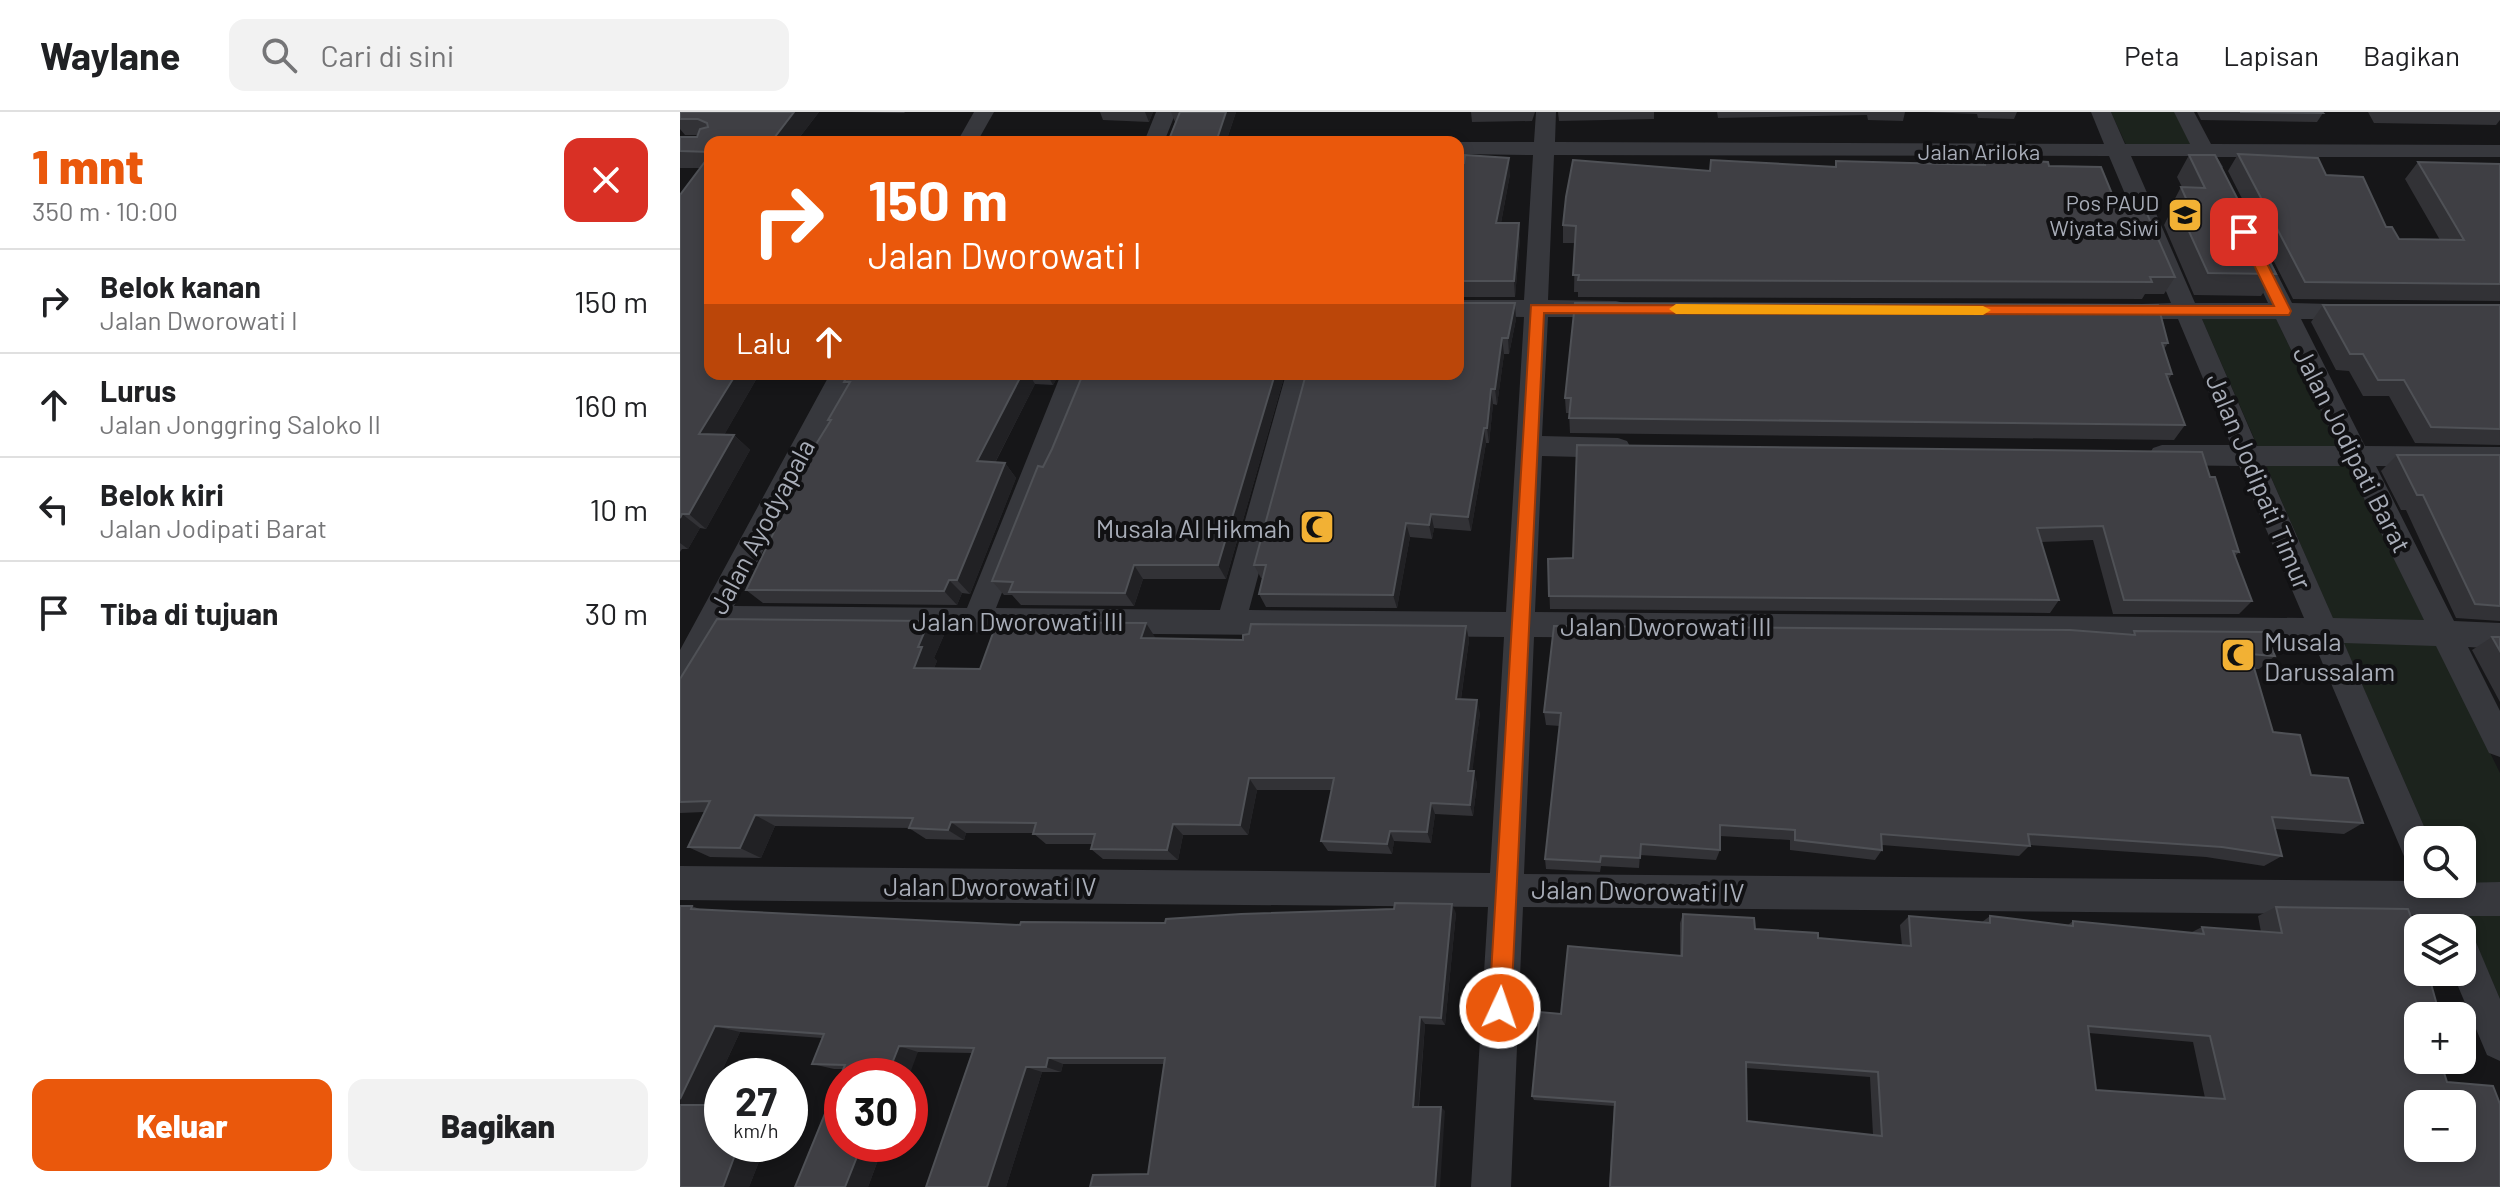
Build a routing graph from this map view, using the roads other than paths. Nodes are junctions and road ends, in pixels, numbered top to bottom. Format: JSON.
{"nodes":[{"id":1,"x":984,"y":112,"type":"edge"},
{"id":2,"x":1166,"y":112,"type":"edge"},
{"id":3,"x":1546,"y":112,"type":"edge"},
{"id":4,"x":2101,"y":112,"type":"edge"},
{"id":5,"x":2184,"y":112,"type":"edge"},
{"id":6,"x":970,"y":136,"type":"edge"},
{"id":7,"x":1156,"y":136,"type":"edge"},
{"id":8,"x":1464,"y":148,"type":"edge"},
{"id":9,"x":1545,"y":148,"type":"junction"},
{"id":10,"x":2120,"y":151,"type":"junction"},
{"id":11,"x":2500,"y":151,"type":"edge"},
{"id":12,"x":2205,"y":152,"type":"junction"},
{"id":13,"x":2224,"y":192,"type":"edge"},
{"id":14,"x":2238,"y":218,"type":"edge"},
{"id":15,"x":1464,"y":308,"type":"edge"},
{"id":16,"x":1537,"y":308,"type":"junction"},
{"id":17,"x":1632,"y":309,"type":"edge"},
{"id":18,"x":2093,"y":311,"type":"edge"},
{"id":19,"x":2284,"y":311,"type":"junction"},
{"id":20,"x":2377,"y":311,"type":"edge"},
{"id":21,"x":2188,"y":312,"type":"junction"},
{"id":22,"x":840,"y":380,"type":"edge"},
{"id":23,"x":1072,"y":380,"type":"edge"},
{"id":24,"x":1297,"y":380,"type":"edge"},
{"id":25,"x":1529,"y":446,"type":"junction"},
{"id":26,"x":1640,"y":448,"type":"edge"},
{"id":27,"x":2140,"y":455,"type":"edge"},
{"id":28,"x":2250,"y":456,"type":"junction"},
{"id":29,"x":2357,"y":456,"type":"junction"},
{"id":30,"x":2500,"y":457,"type":"edge"},
{"id":31,"x":712,"y":618,"type":"junction"},
{"id":32,"x":977,"y":620,"type":"junction"},
{"id":33,"x":1231,"y":622,"type":"junction"},
{"id":34,"x":1520,"y":624,"type":"junction"},
{"id":35,"x":2324,"y":630,"type":"junction"},
{"id":36,"x":2446,"y":636,"type":"junction"},
{"id":37,"x":2500,"y":636,"type":"edge"},
{"id":38,"x":680,"y":679,"type":"edge"},
{"id":39,"x":2500,"y":743,"type":"edge"},
{"id":40,"x":2408,"y":826,"type":"edge"},
{"id":41,"x":680,"y":883,"type":"edge"},
{"id":42,"x":1506,"y":889,"type":"junction"},
{"id":43,"x":2500,"y":899,"type":"edge"},
{"id":44,"x":2441,"y":903,"type":"edge"},
{"id":45,"x":2476,"y":986,"type":"edge"},
{"id":46,"x":2500,"y":1042,"type":"edge"},
{"id":47,"x":1491,"y":1187,"type":"edge"}],
"edges":[{"from":1,"to":6,"type":"street"},
{"from":2,"to":7,"type":"street"},
{"from":3,"to":9,"type":"street"},
{"from":4,"to":10,"type":"street","name":"Jalan Jodipati Timur"},
{"from":5,"to":12,"type":"street"},
{"from":8,"to":9,"type":"street","name":"Jalan Ariloka"},
{"from":9,"to":10,"type":"street","name":"Jalan Ariloka"},
{"from":9,"to":16,"type":"street"},
{"from":10,"to":12,"type":"street","name":"Jalan Ariloka"},
{"from":10,"to":21,"type":"street","name":"Jalan Jodipati Timur"},
{"from":11,"to":12,"type":"street","name":"Jalan Ariloka"},
{"from":12,"to":13,"type":"street"},
{"from":14,"to":19,"type":"street","name":"Jalan Jodipati Barat"},
{"from":15,"to":16,"type":"street"},
{"from":16,"to":17,"type":"street"},
{"from":16,"to":25,"type":"street"},
{"from":18,"to":21,"type":"street"},
{"from":19,"to":20,"type":"street"},
{"from":19,"to":21,"type":"street"},
{"from":19,"to":29,"type":"street","name":"Jalan Jodipati Barat"},
{"from":21,"to":28,"type":"street","name":"Jalan Jodipati Timur"},
{"from":22,"to":31,"type":"street","name":"Jalan Ayodyapala"},
{"from":23,"to":32,"type":"street"},
{"from":24,"to":33,"type":"street"},
{"from":25,"to":26,"type":"street"},
{"from":25,"to":34,"type":"street"},
{"from":27,"to":28,"type":"street"},
{"from":28,"to":29,"type":"street"},
{"from":28,"to":35,"type":"street","name":"Jalan Jodipati Timur"},
{"from":29,"to":30,"type":"street"},
{"from":29,"to":36,"type":"street","name":"Jalan Jodipati Barat"},
{"from":31,"to":32,"type":"street","name":"Jalan Dworowati III"},
{"from":31,"to":38,"type":"street","name":"Jalan Ayodyapala"},
{"from":32,"to":33,"type":"street","name":"Jalan Dworowati III"},
{"from":33,"to":34,"type":"street","name":"Jalan Dworowati III"},
{"from":34,"to":35,"type":"street","name":"Jalan Dworowati III"},
{"from":34,"to":42,"type":"street"},
{"from":35,"to":36,"type":"street","name":"Jalan Dworowati III"},
{"from":35,"to":40,"type":"street","name":"Jalan Jodipati Timur"},
{"from":36,"to":37,"type":"street","name":"Jalan Dworowati III"},
{"from":36,"to":39,"type":"street","name":"Jalan Jodipati Barat"},
{"from":41,"to":42,"type":"street","name":"Jalan Dworowati IV"},
{"from":42,"to":44,"type":"street","name":"Jalan Dworowati IV"},
{"from":42,"to":47,"type":"street"},
{"from":43,"to":44,"type":"street","name":"Jalan Dworowati IV"},
{"from":45,"to":46,"type":"street"}]}
